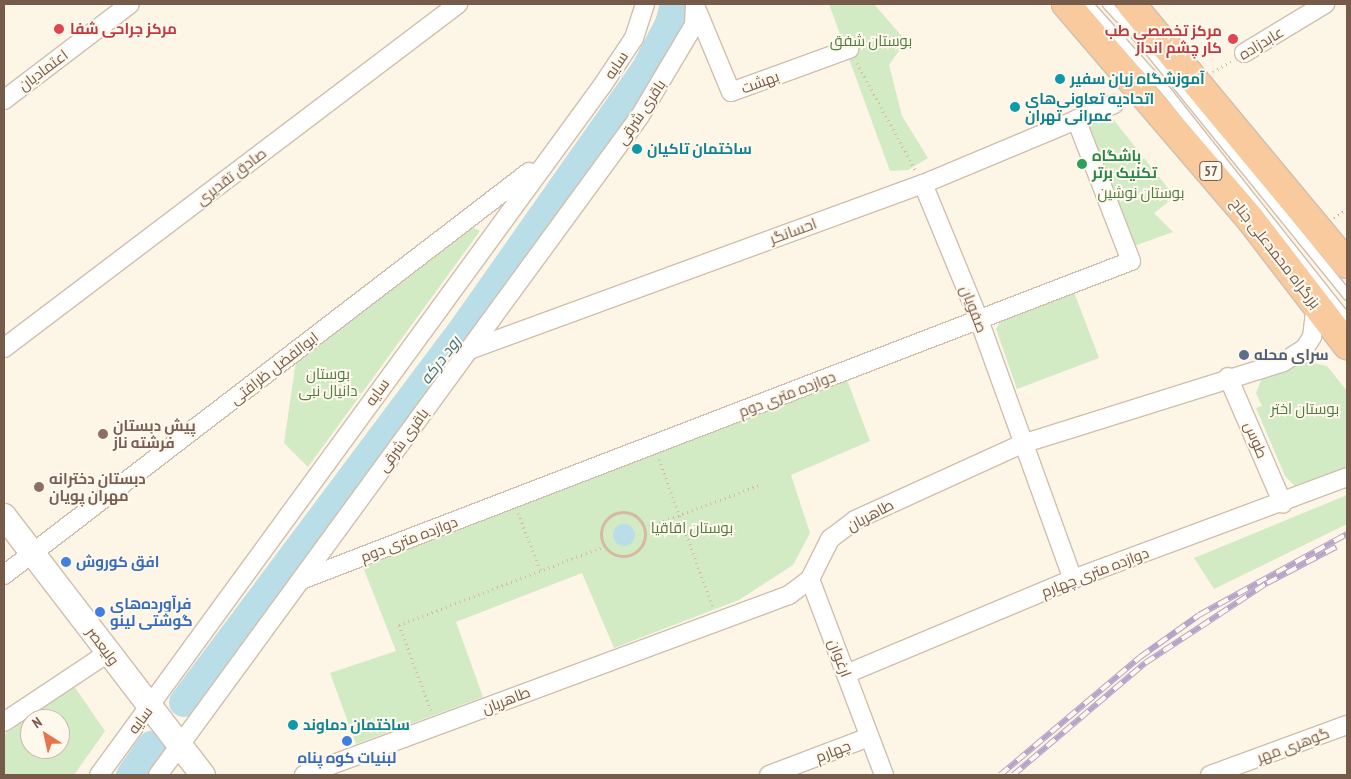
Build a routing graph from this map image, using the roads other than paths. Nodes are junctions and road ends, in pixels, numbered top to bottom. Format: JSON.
{"nodes":[{"id":1,"x":130,"y":4,"type":"edge"},
{"id":2,"x":458,"y":4,"type":"edge"},
{"id":3,"x":645,"y":4,"type":"edge"},
{"id":4,"x":1066,"y":4,"type":"edge"},
{"id":5,"x":1088,"y":4,"type":"edge"},
{"id":6,"x":1107,"y":4,"type":"edge"},
{"id":7,"x":1131,"y":4,"type":"edge"},
{"id":8,"x":1325,"y":4,"type":"edge"},
{"id":9,"x":695,"y":5,"type":"edge"},
{"id":10,"x":849,"y":49,"type":"road end"},
{"id":11,"x":1244,"y":53,"type":"road end"},
{"id":12,"x":4,"y":100,"type":"edge"},
{"id":13,"x":1114,"y":104,"type":"dead end"},
{"id":14,"x":1076,"y":119,"type":"junction"},
{"id":15,"x":544,"y":160,"type":"junction"},
{"id":16,"x":923,"y":184,"type":"junction"},
{"id":17,"x":1347,"y":264,"type":"edge"},
{"id":18,"x":1347,"y":296,"type":"edge"},
{"id":19,"x":1316,"y":304,"type":"junction"},
{"id":20,"x":1347,"y":319,"type":"edge"},
{"id":21,"x":979,"y":320,"type":"junction"},
{"id":22,"x":1347,"y":345,"type":"edge"},
{"id":23,"x":4,"y":348,"type":"edge"},
{"id":24,"x":469,"y":350,"type":"junction"},
{"id":25,"x":1228,"y":377,"type":"junction"},
{"id":26,"x":1022,"y":444,"type":"junction"},
{"id":27,"x":1347,"y":477,"type":"edge"},
{"id":28,"x":1283,"y":504,"type":"junction"},
{"id":29,"x":4,"y":516,"type":"edge"},
{"id":30,"x":32,"y":553,"type":"junction"},
{"id":31,"x":4,"y":575,"type":"edge"},
{"id":32,"x":810,"y":578,"type":"junction"},
{"id":33,"x":301,"y":580,"type":"junction"},
{"id":34,"x":1073,"y":580,"type":"junction"},
{"id":35,"x":108,"y":653,"type":"junction"},
{"id":36,"x":846,"y":674,"type":"junction"},
{"id":37,"x":150,"y":707,"type":"junction"},
{"id":38,"x":4,"y":722,"type":"edge"},
{"id":39,"x":1347,"y":725,"type":"edge"},
{"id":40,"x":869,"y":737,"type":"junction"},
{"id":41,"x":180,"y":746,"type":"junction"},
{"id":42,"x":98,"y":775,"type":"edge"},
{"id":43,"x":158,"y":775,"type":"edge"},
{"id":44,"x":203,"y":775,"type":"edge"},
{"id":45,"x":304,"y":775,"type":"edge"},
{"id":46,"x":769,"y":775,"type":"edge"},
{"id":47,"x":884,"y":775,"type":"edge"},
{"id":48,"x":1210,"y":775,"type":"edge"}],
"edges":[{"from":1,"to":12,"type":"street","name":"اعتمادیان"},
{"from":2,"to":23,"type":"street","name":"صادق تقدیری"},
{"from":3,"to":15,"type":"street","name":"سایه"},
{"from":4,"to":19,"type":"highway","name":"بزرگراه محمدعلی جناح","number":"57"},
{"from":5,"to":20,"type":"lane"},
{"from":6,"to":18,"type":"lane"},
{"from":7,"to":17,"type":"highway"},
{"from":8,"to":11,"type":"street","name":"عابدزاده"},
{"from":9,"to":10,"type":"street","name":"بهشت"},
{"from":9,"to":24,"type":"street","name":"باقری شرقی"},
{"from":13,"to":14,"type":"street","name":"احسانگر"},
{"from":14,"to":16,"type":"street","name":"احسانگر"},
{"from":14,"to":21,"type":"street","name":"دوازده متری دوم"},
{"from":15,"to":30,"type":"street","name":"ابوالفضل ظرافتی"},
{"from":15,"to":37,"type":"street","name":"سایه"},
{"from":16,"to":21,"type":"street","name":"صفویان"},
{"from":16,"to":24,"type":"street","name":"احسانگر"},
{"from":19,"to":22,"type":"highway","name":"بزرگراه محمدعلی جناح","number":"57"},
{"from":19,"to":25,"type":"street","name":"طاهریان"},
{"from":21,"to":26,"type":"street","name":"صفویان"},
{"from":21,"to":33,"type":"street","name":"دوازده متری دوم"},
{"from":24,"to":33,"type":"street","name":"باقری شرقی"},
{"from":25,"to":26,"type":"street","name":"طاهریان"},
{"from":25,"to":28,"type":"street","name":"طوس"},
{"from":26,"to":32,"type":"street","name":"طاهریان"},
{"from":26,"to":34,"type":"street","name":"صفویان"},
{"from":27,"to":28,"type":"street","name":"دوازده متری چهارم"},
{"from":28,"to":34,"type":"street","name":"دوازده متری چهارم"},
{"from":29,"to":30,"type":"main road","name":"ولیعصر"},
{"from":30,"to":31,"type":"street","name":"ابوالفضل ظرافتی"},
{"from":30,"to":35,"type":"main road","name":"ولیعصر"},
{"from":32,"to":36,"type":"street","name":"ارغوان"},
{"from":32,"to":45,"type":"street","name":"طاهریان"},
{"from":33,"to":41,"type":"street","name":"باقری شرقی"},
{"from":34,"to":36,"type":"street","name":"دوازده متری چهارم"},
{"from":35,"to":37,"type":"main road","name":"ولیعصر"},
{"from":35,"to":38,"type":"street"},
{"from":36,"to":40,"type":"street","name":"ارغوان"},
{"from":37,"to":41,"type":"main road","name":"ولیعصر"},
{"from":37,"to":42,"type":"street","name":"سایه"},
{"from":39,"to":48,"type":"street","name":"گوهری مهر"},
{"from":40,"to":46,"type":"street","name":"چهارم"},
{"from":40,"to":47,"type":"street","name":"ارغوان"},
{"from":41,"to":43,"type":"street","name":"باقری شرقی"},
{"from":41,"to":44,"type":"main road","name":"ولیعصر"}]}
